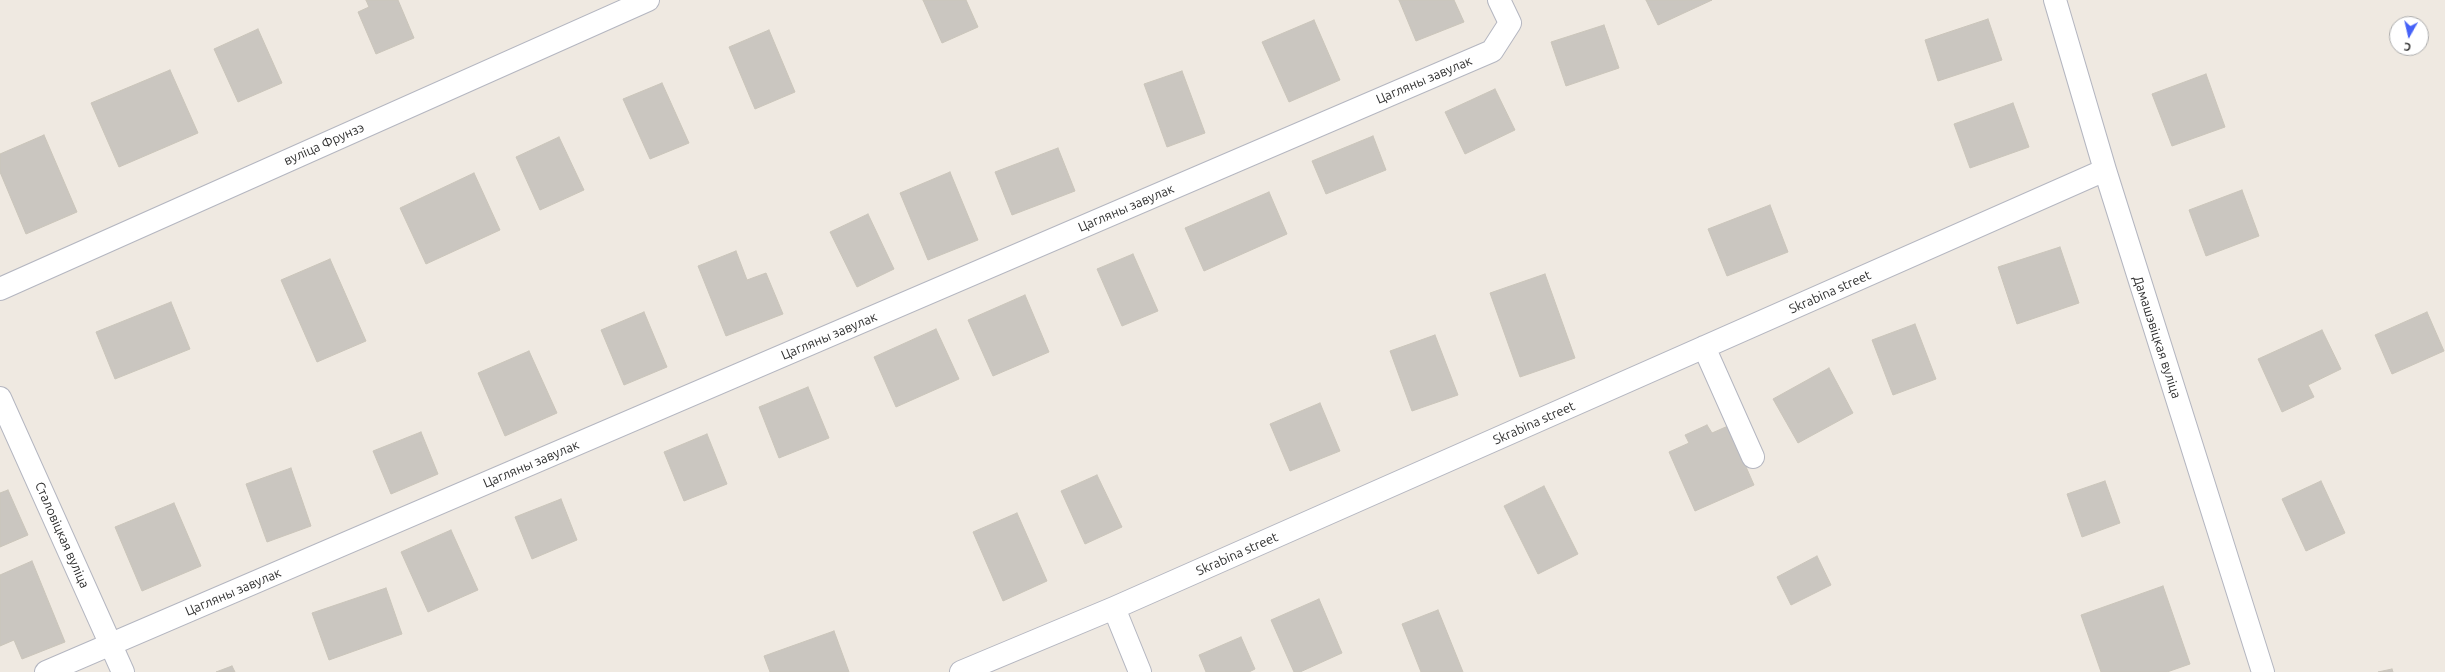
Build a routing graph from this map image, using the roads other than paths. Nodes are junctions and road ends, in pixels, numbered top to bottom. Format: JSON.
{"nodes":[{"id":1,"x":648,"y":0,"type":"edge"},
{"id":2,"x":1499,"y":0,"type":"edge"},
{"id":3,"x":2055,"y":0,"type":"edge"},
{"id":4,"x":2105,"y":170,"type":"junction"},
{"id":5,"x":0,"y":289,"type":"edge"},
{"id":6,"x":1704,"y":347,"type":"junction"},
{"id":7,"x":0,"y":398,"type":"edge"},
{"id":8,"x":1753,"y":457,"type":"dead end"},
{"id":9,"x":1114,"y":608,"type":"junction"},
{"id":10,"x":111,"y":644,"type":"junction"},
{"id":11,"x":46,"y":672,"type":"edge"},
{"id":12,"x":123,"y":672,"type":"edge"},
{"id":13,"x":961,"y":672,"type":"edge"},
{"id":14,"x":1140,"y":672,"type":"edge"},
{"id":15,"x":2263,"y":672,"type":"edge"}],
"edges":[{"from":1,"to":5,"type":"street","name":"вуліца Фрунзэ"},
{"from":2,"to":10,"type":"street","name":"Цагляны завулак"},
{"from":3,"to":4,"type":"street","name":"Дамашэвіцкая вуліца"},
{"from":4,"to":6,"type":"street","name":"Skrabina street"},
{"from":4,"to":15,"type":"street","name":"Дамашэвіцкая вуліца"},
{"from":6,"to":8,"type":"street"},
{"from":6,"to":9,"type":"street","name":"Skrabina street"},
{"from":7,"to":10,"type":"street","name":"Сталовіцкая вуліца"},
{"from":9,"to":13,"type":"street","name":"Skrabina street"},
{"from":9,"to":14,"type":"street"},
{"from":10,"to":11,"type":"street"},
{"from":10,"to":12,"type":"street","name":"Сталовіцкая вуліца"}]}
